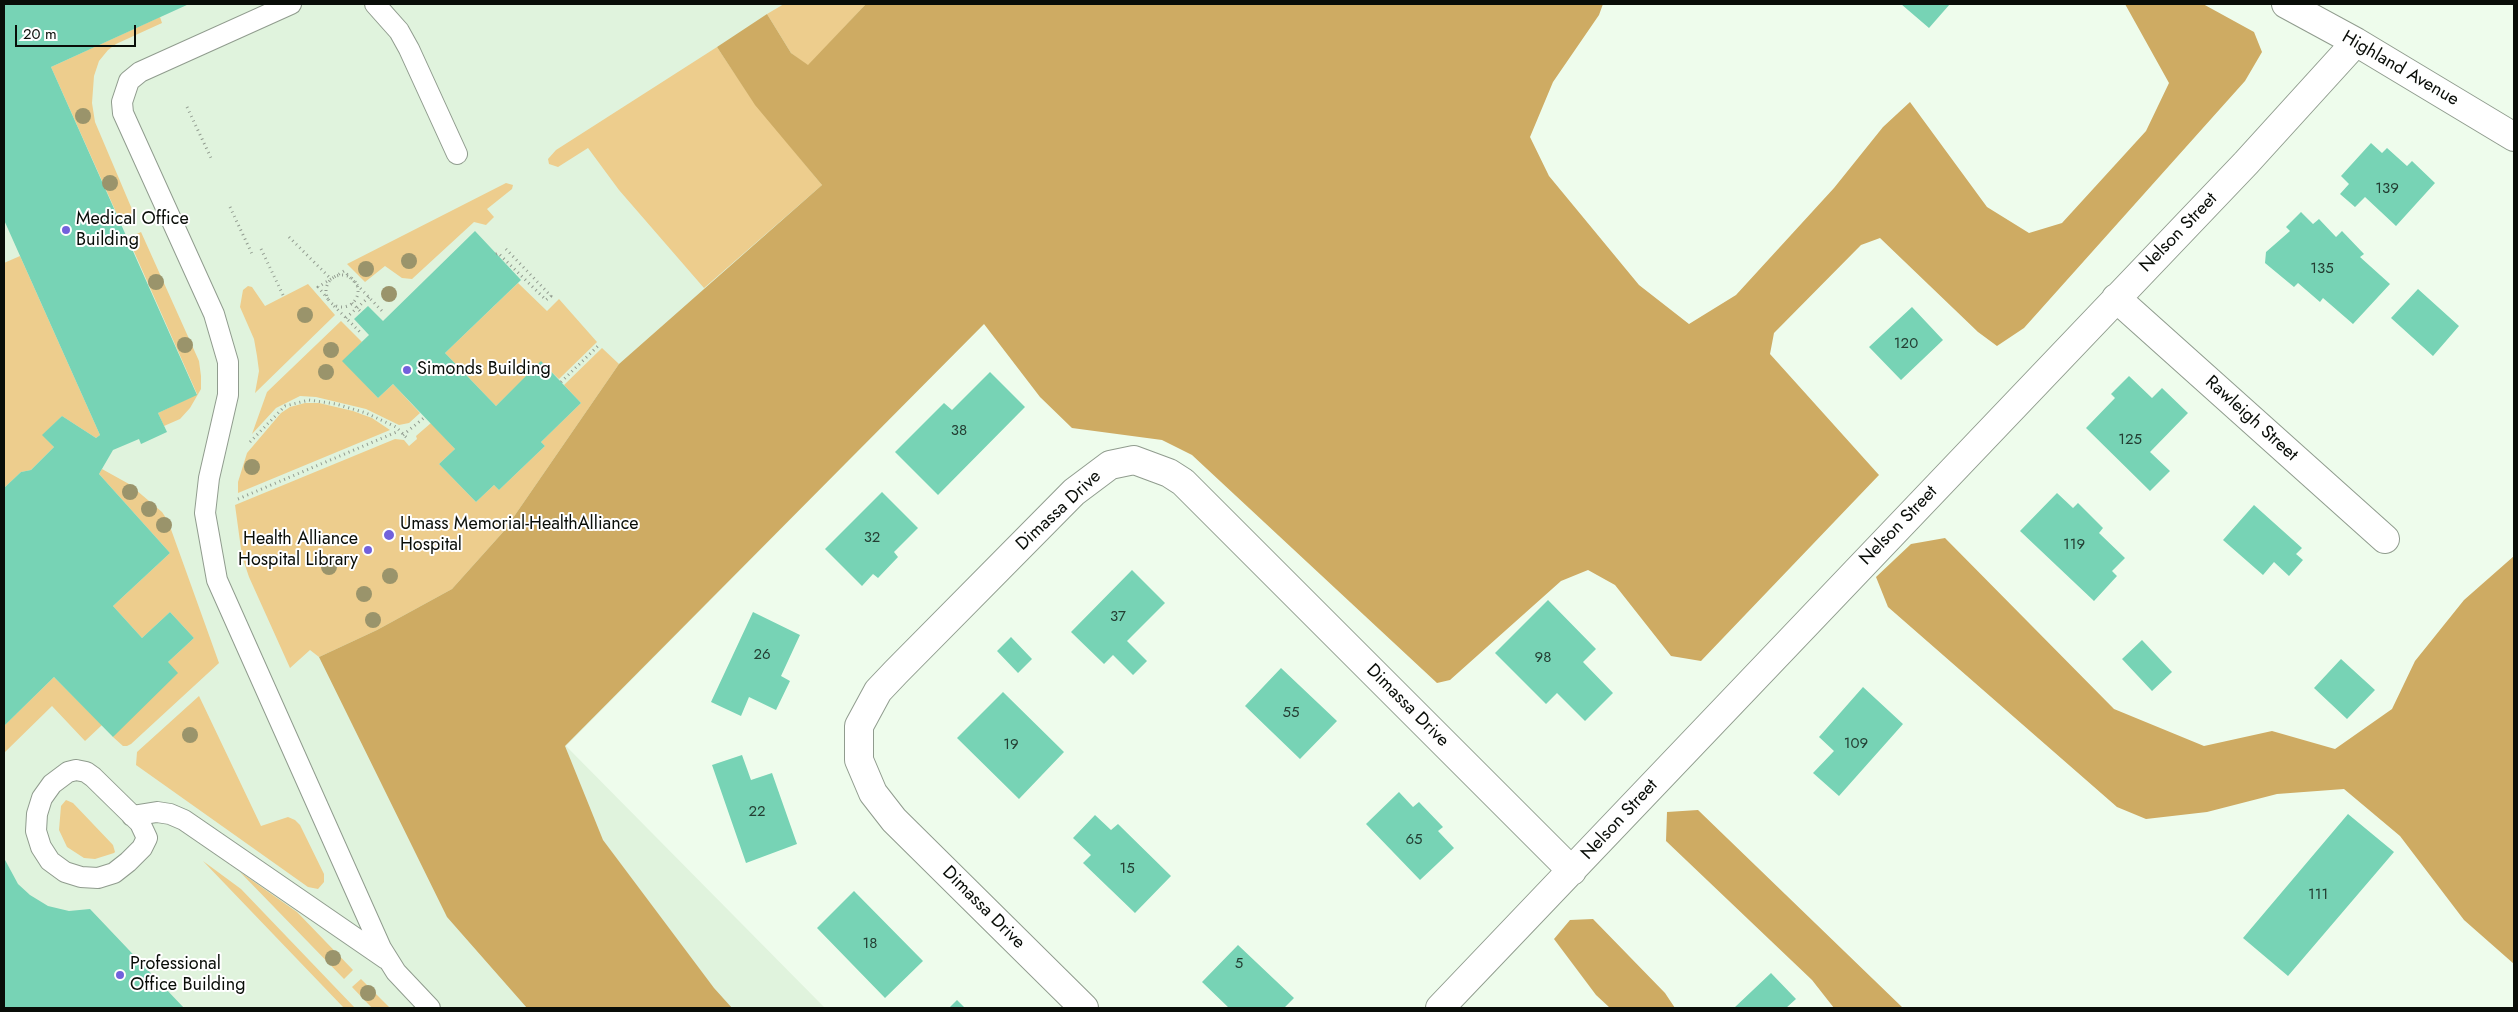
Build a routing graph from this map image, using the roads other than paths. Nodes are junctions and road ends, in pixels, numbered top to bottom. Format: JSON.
{"nodes":[{"id":1,"x":291,"y":4,"type":"edge"},
{"id":2,"x":375,"y":4,"type":"edge"},
{"id":3,"x":2286,"y":4,"type":"edge"},
{"id":4,"x":2356,"y":42,"type":"junction"},
{"id":5,"x":2514,"y":136,"type":"edge"},
{"id":6,"x":457,"y":154,"type":"dead end"},
{"id":7,"x":2116,"y":298,"type":"junction"},
{"id":8,"x":2385,"y":539,"type":"dead end"},
{"id":9,"x":132,"y":816,"type":"junction"},
{"id":10,"x":1572,"y":870,"type":"junction"},
{"id":11,"x":390,"y":962,"type":"junction"},
{"id":12,"x":430,"y":1008,"type":"edge"},
{"id":13,"x":1084,"y":1008,"type":"edge"},
{"id":14,"x":1440,"y":1008,"type":"edge"}],
"edges":[{"from":1,"to":11,"type":"lane"},
{"from":2,"to":6,"type":"lane"},
{"from":3,"to":4,"type":"street","name":"Highland Avenue"},
{"from":4,"to":5,"type":"street","name":"Highland Avenue"},
{"from":4,"to":7,"type":"street","name":"Nelson Street"},
{"from":7,"to":8,"type":"street","name":"Rawleigh Street"},
{"from":7,"to":10,"type":"street","name":"Nelson Street"},
{"from":9,"to":9,"type":"lane"},
{"from":9,"to":11,"type":"lane"},
{"from":10,"to":13,"type":"street","name":"Dimassa Drive"},
{"from":10,"to":14,"type":"street","name":"Nelson Street"},
{"from":11,"to":12,"type":"lane"}]}
